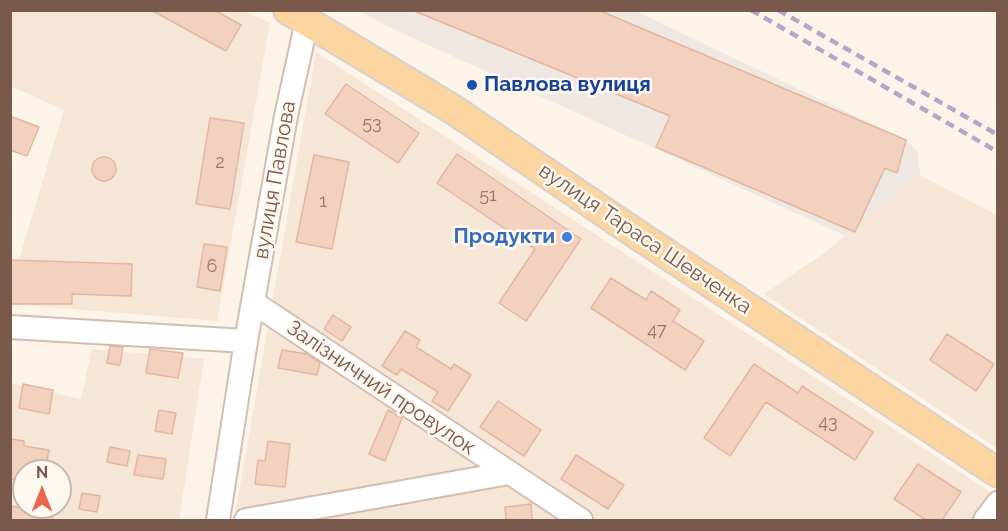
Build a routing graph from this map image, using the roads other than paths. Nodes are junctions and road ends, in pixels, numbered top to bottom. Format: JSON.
{"nodes":[{"id":1,"x":298,"y":16,"type":"edge"},
{"id":2,"x":254,"y":303,"type":"junction"},
{"id":3,"x":10,"y":327,"type":"edge"},
{"id":4,"x":246,"y":341,"type":"junction"},
{"id":5,"x":509,"y":472,"type":"junction"},
{"id":6,"x":998,"y":473,"type":"edge"},
{"id":7,"x":998,"y":503,"type":"edge"},
{"id":8,"x":218,"y":520,"type":"edge"},
{"id":9,"x":246,"y":520,"type":"edge"},
{"id":10,"x":581,"y":520,"type":"edge"},
{"id":11,"x":985,"y":520,"type":"edge"}],
"edges":[{"from":1,"to":2,"type":"street","name":"вулиця Павлова"},
{"from":1,"to":6,"type":"main road","name":"вулиця Тараса Шевченка"},
{"from":2,"to":4,"type":"street","name":"вулиця Павлова"},
{"from":2,"to":5,"type":"street","name":"Залізничний провулок"},
{"from":3,"to":4,"type":"street"},
{"from":4,"to":8,"type":"street","name":"вулиця Павлова"},
{"from":5,"to":9,"type":"street","name":"Залізничний провулок"},
{"from":5,"to":10,"type":"street","name":"Залізничний провулок"},
{"from":7,"to":11,"type":"street"}]}
